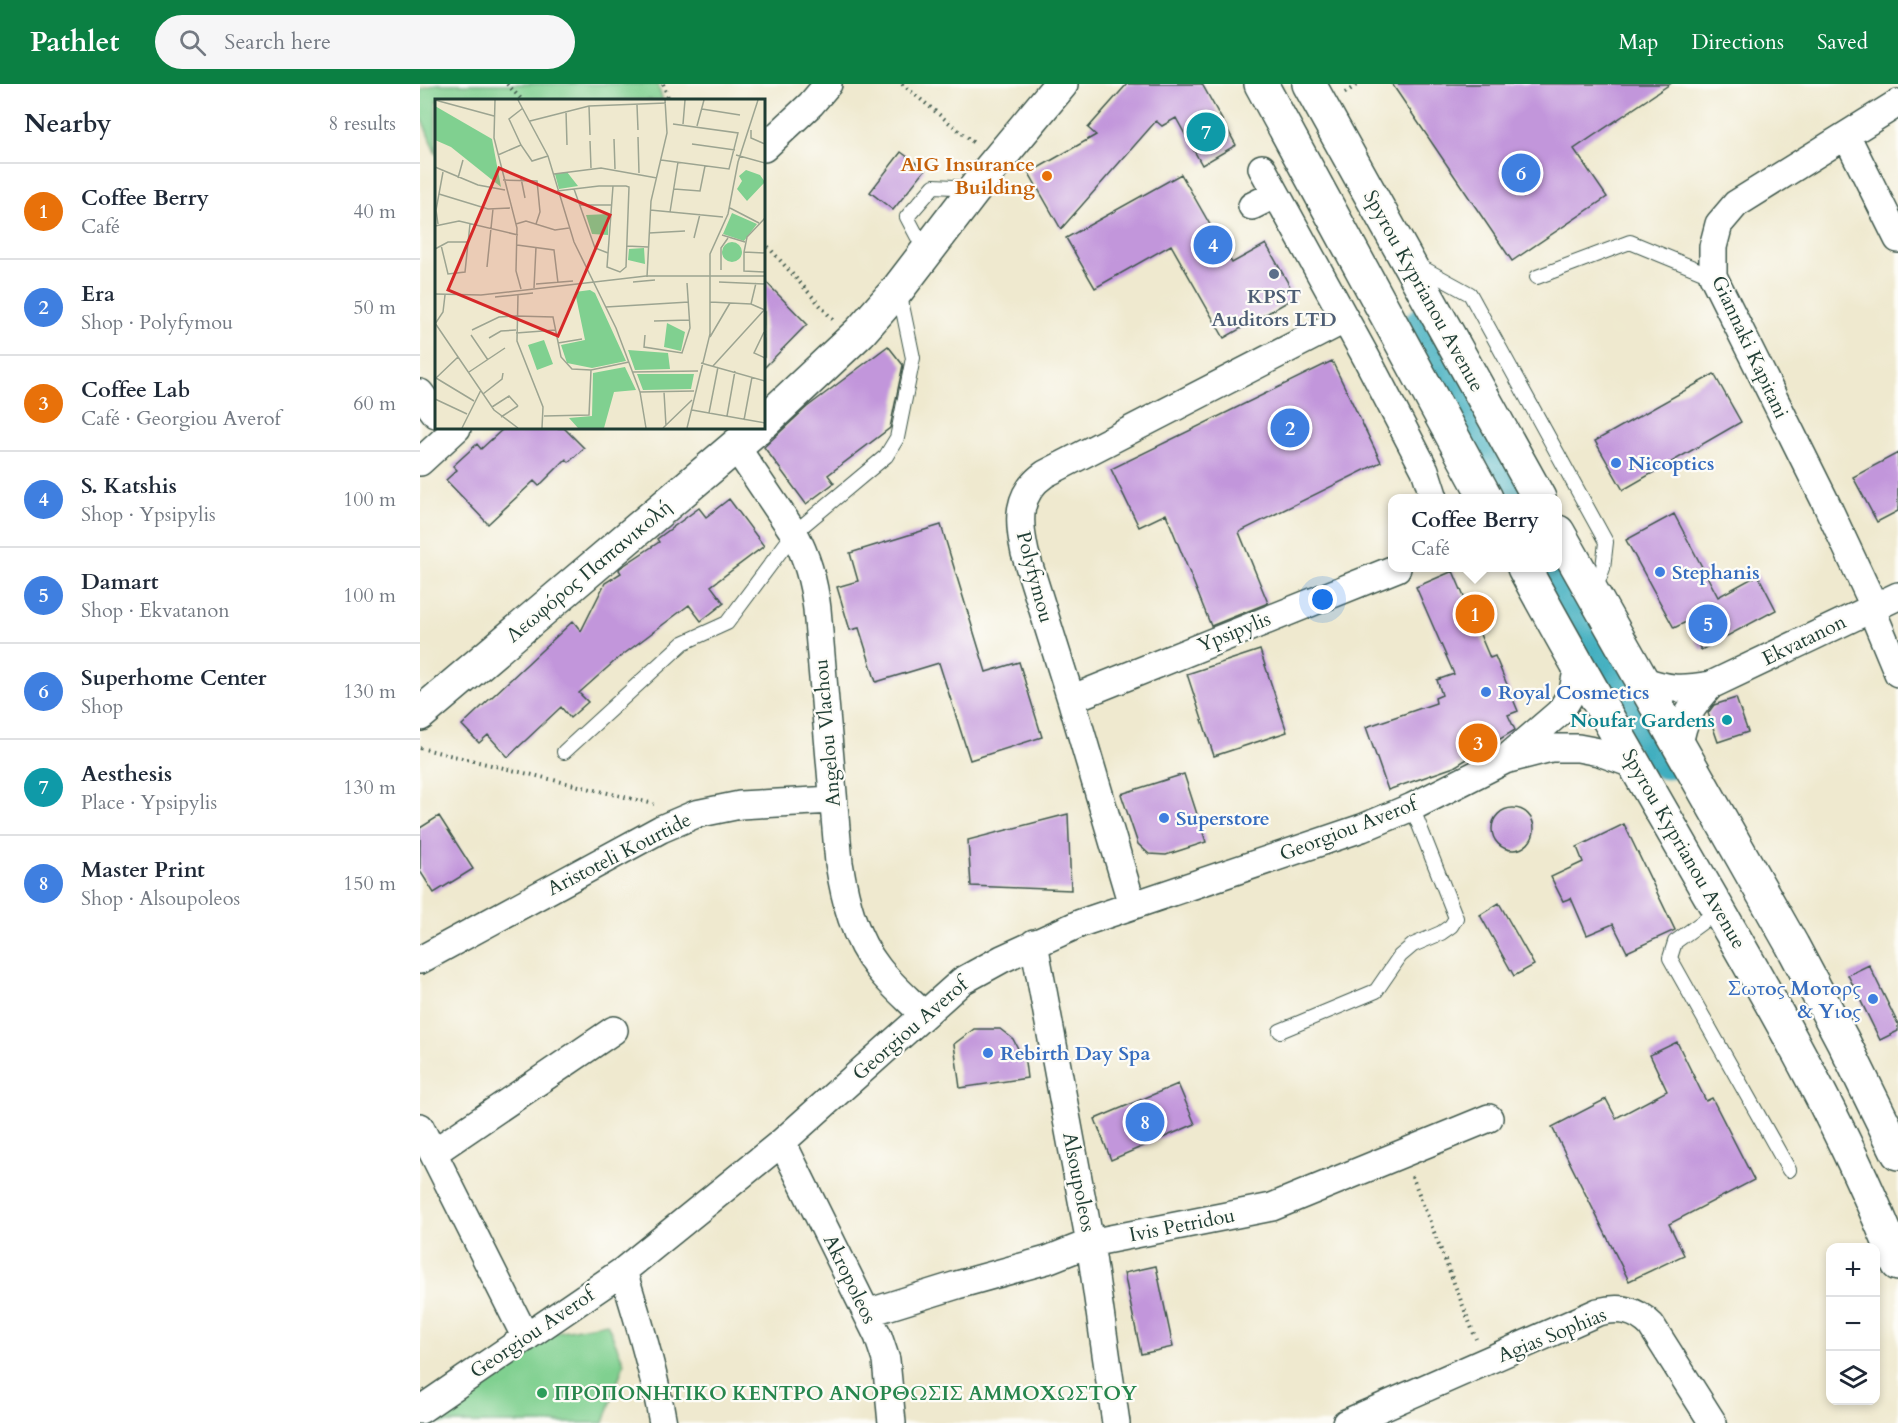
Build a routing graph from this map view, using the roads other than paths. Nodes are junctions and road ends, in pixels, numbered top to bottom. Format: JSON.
{"nodes":[{"id":1,"x":828,"y":84,"type":"edge"},
{"id":2,"x":1060,"y":84,"type":"edge"},
{"id":3,"x":1261,"y":84,"type":"edge"},
{"id":4,"x":1309,"y":84,"type":"edge"},
{"id":5,"x":1898,"y":104,"type":"edge"},
{"id":6,"x":1847,"y":137,"type":"junction"},
{"id":7,"x":765,"y":147,"type":"edge"},
{"id":8,"x":1262,"y":168,"type":"dead end"},
{"id":9,"x":1276,"y":194,"type":"junction"},
{"id":10,"x":1252,"y":206,"type":"dead end"},
{"id":11,"x":1898,"y":239,"type":"edge"},
{"id":12,"x":1406,"y":259,"type":"junction"},
{"id":13,"x":1713,"y":276,"type":"junction"},
{"id":14,"x":1537,"y":277,"type":"dead end"},
{"id":15,"x":898,"y":289,"type":"junction"},
{"id":16,"x":1344,"y":320,"type":"junction"},
{"id":17,"x":420,"y":393,"type":"edge"},
{"id":18,"x":435,"y":410,"type":"edge"},
{"id":19,"x":765,"y":421,"type":"edge"},
{"id":20,"x":445,"y":429,"type":"edge"},
{"id":21,"x":747,"y":437,"type":"edge"},
{"id":22,"x":420,"y":462,"type":"edge"},
{"id":23,"x":1433,"y":494,"type":"edge"},
{"id":24,"x":1484,"y":494,"type":"edge"},
{"id":25,"x":1537,"y":494,"type":"edge"},
{"id":26,"x":794,"y":533,"type":"junction"},
{"id":27,"x":1562,"y":541,"type":"edge"},
{"id":28,"x":1388,"y":571,"type":"edge"},
{"id":29,"x":1527,"y":572,"type":"edge"},
{"id":30,"x":1593,"y":597,"type":"junction"},
{"id":31,"x":1881,"y":603,"type":"edge"},
{"id":32,"x":1578,"y":666,"type":"junction"},
{"id":33,"x":1898,"y":674,"type":"edge"},
{"id":34,"x":1641,"y":680,"type":"junction"},
{"id":35,"x":1711,"y":685,"type":"junction"},
{"id":36,"x":1071,"y":699,"type":"junction"},
{"id":37,"x":420,"y":714,"type":"edge"},
{"id":38,"x":1679,"y":746,"type":"junction"},
{"id":39,"x":564,"y":752,"type":"dead end"},
{"id":40,"x":1505,"y":760,"type":"junction"},
{"id":41,"x":1635,"y":765,"type":"junction"},
{"id":42,"x":833,"y":800,"type":"junction"},
{"id":43,"x":1412,"y":807,"type":"junction"},
{"id":44,"x":1132,"y":904,"type":"junction"},
{"id":45,"x":1719,"y":910,"type":"junction"},
{"id":46,"x":1034,"y":943,"type":"junction"},
{"id":47,"x":420,"y":960,"type":"edge"},
{"id":48,"x":923,"y":1014,"type":"junction"},
{"id":49,"x":614,"y":1030,"type":"dead end"},
{"id":50,"x":1280,"y":1031,"type":"dead end"},
{"id":51,"x":1489,"y":1118,"type":"dead end"},
{"id":52,"x":420,"y":1128,"type":"edge"},
{"id":53,"x":782,"y":1142,"type":"junction"},
{"id":54,"x":433,"y":1153,"type":"junction"},
{"id":55,"x":1898,"y":1153,"type":"edge"},
{"id":56,"x":1789,"y":1170,"type":"dead end"},
{"id":57,"x":1090,"y":1242,"type":"junction"},
{"id":58,"x":1898,"y":1264,"type":"edge"},
{"id":59,"x":623,"y":1271,"type":"junction"},
{"id":60,"x":867,"y":1312,"type":"junction"},
{"id":61,"x":526,"y":1338,"type":"junction"},
{"id":62,"x":420,"y":1410,"type":"edge"},
{"id":63,"x":663,"y":1423,"type":"edge"},
{"id":64,"x":892,"y":1423,"type":"edge"},
{"id":65,"x":1116,"y":1423,"type":"edge"},
{"id":66,"x":1346,"y":1423,"type":"edge"},
{"id":67,"x":1713,"y":1423,"type":"edge"}],
"edges":[{"from":1,"to":7,"type":"street"},
{"from":2,"to":15,"type":"main road"},
{"from":3,"to":24,"type":"main road"},
{"from":4,"to":12,"type":"main road","name":"Spyrou Kyprianou Avenue"},
{"from":5,"to":6,"type":"street","name":"Giannaki Kapitani"},
{"from":6,"to":11,"type":"street"},
{"from":6,"to":13,"type":"street","name":"Giannaki Kapitani"},
{"from":8,"to":9,"type":"street"},
{"from":9,"to":10,"type":"street"},
{"from":9,"to":16,"type":"street"},
{"from":12,"to":25,"type":"main road","name":"Spyrou Kyprianou Avenue"},
{"from":12,"to":30,"type":"lane"},
{"from":13,"to":14,"type":"lane"},
{"from":13,"to":31,"type":"street","name":"Giannaki Kapitani"},
{"from":15,"to":19,"type":"main road"},
{"from":15,"to":26,"type":"lane"},
{"from":16,"to":23,"type":"street"},
{"from":16,"to":36,"type":"street","name":"Polyfymou"},
{"from":17,"to":18,"type":"street"},
{"from":20,"to":22,"type":"street"},
{"from":21,"to":26,"type":"street","name":"Angelou Vlachou"},
{"from":21,"to":37,"type":"main road","name":"Λεωφόρος Παπανικολή"},
{"from":26,"to":39,"type":"lane"},
{"from":26,"to":42,"type":"street","name":"Angelou Vlachou"},
{"from":27,"to":30,"type":"main road"},
{"from":28,"to":36,"type":"street","name":"Ypsipylis"},
{"from":29,"to":32,"type":"main road","name":"Spyrou Kyprianou Avenue"},
{"from":30,"to":34,"type":"main road"},
{"from":31,"to":33,"type":"street","name":"Giannaki Kapitani"},
{"from":31,"to":35,"type":"street","name":"Ekvatanon"},
{"from":32,"to":40,"type":"street","name":"Georgiou Averof"},
{"from":32,"to":41,"type":"main road","name":"Spyrou Kyprianou Avenue"},
{"from":34,"to":35,"type":"street","name":"Ekvatanon"},
{"from":34,"to":38,"type":"main road"},
{"from":35,"to":38,"type":"street","name":"Ekvatanon"},
{"from":36,"to":44,"type":"street","name":"Polyfymou"},
{"from":38,"to":55,"type":"main road"},
{"from":40,"to":41,"type":"street","name":"Georgiou Averof"},
{"from":40,"to":43,"type":"street","name":"Georgiou Averof"},
{"from":41,"to":45,"type":"main road","name":"Spyrou Kyprianou Avenue"},
{"from":42,"to":47,"type":"street","name":"Aristoteli Kourtide"},
{"from":42,"to":48,"type":"street","name":"Angelou Vlachou"},
{"from":43,"to":44,"type":"street","name":"Georgiou Averof"},
{"from":43,"to":50,"type":"lane"},
{"from":44,"to":46,"type":"street","name":"Georgiou Averof"},
{"from":45,"to":56,"type":"lane"},
{"from":45,"to":58,"type":"main road","name":"Spyrou Kyprianou Avenue"},
{"from":46,"to":48,"type":"street","name":"Georgiou Averof"},
{"from":46,"to":57,"type":"street","name":"Alsoupoleos"},
{"from":48,"to":53,"type":"street","name":"Georgiou Averof"},
{"from":49,"to":54,"type":"street"},
{"from":51,"to":57,"type":"street","name":"Ivis Petridou"},
{"from":52,"to":54,"type":"street"},
{"from":53,"to":59,"type":"street","name":"Georgiou Averof"},
{"from":53,"to":60,"type":"street","name":"Akropoleos"},
{"from":54,"to":61,"type":"street"},
{"from":57,"to":60,"type":"street","name":"Ivis Petridou"},
{"from":57,"to":65,"type":"street","name":"Alsoupoleos"},
{"from":59,"to":61,"type":"street","name":"Georgiou Averof"},
{"from":59,"to":63,"type":"street"},
{"from":60,"to":64,"type":"street","name":"Akropoleos"},
{"from":61,"to":62,"type":"street","name":"Georgiou Averof"},
{"from":66,"to":67,"type":"street","name":"Agias Sophias"}]}
